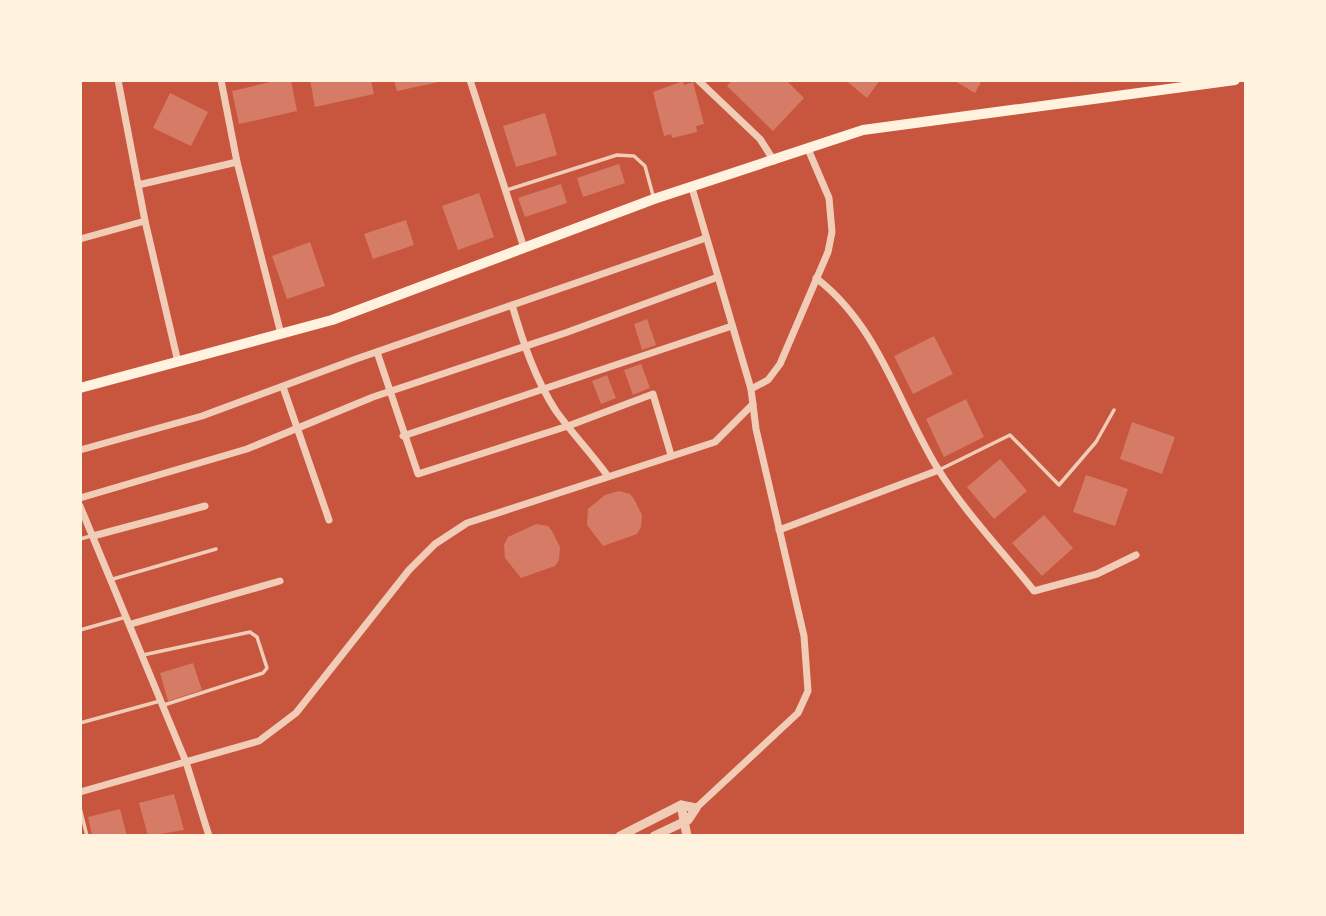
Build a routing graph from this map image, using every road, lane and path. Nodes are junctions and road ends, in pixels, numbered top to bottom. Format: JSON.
{"nodes":[{"id":1,"x":118,"y":80,"type":"edge"},
{"id":2,"x":221,"y":80,"type":"edge"},
{"id":3,"x":470,"y":80,"type":"edge"},
{"id":4,"x":698,"y":80,"type":"edge"},
{"id":5,"x":1235,"y":80,"type":"edge"},
{"id":6,"x":808,"y":149,"type":"junction"},
{"id":7,"x":774,"y":161,"type":"junction"},
{"id":8,"x":237,"y":162,"type":"junction"},
{"id":9,"x":138,"y":185,"type":"junction"},
{"id":10,"x":692,"y":188,"type":"junction"},
{"id":11,"x":505,"y":190,"type":"junction"},
{"id":12,"x":654,"y":199,"type":"junction"},
{"id":13,"x":145,"y":221,"type":"junction"},
{"id":14,"x":80,"y":239,"type":"edge"},
{"id":15,"x":706,"y":239,"type":"junction"},
{"id":16,"x":524,"y":248,"type":"junction"},
{"id":17,"x":718,"y":277,"type":"junction"},
{"id":18,"x":816,"y":278,"type":"junction"},
{"id":19,"x":512,"y":305,"type":"junction"},
{"id":20,"x":732,"y":326,"type":"junction"},
{"id":21,"x":281,"y":334,"type":"junction"},
{"id":22,"x":524,"y":346,"type":"junction"},
{"id":23,"x":377,"y":352,"type":"junction"},
{"id":24,"x":178,"y":362,"type":"junction"},
{"id":25,"x":283,"y":387,"type":"junction"},
{"id":26,"x":80,"y":388,"type":"edge"},
{"id":27,"x":543,"y":389,"type":"junction"},
{"id":28,"x":751,"y":389,"type":"junction"},
{"id":29,"x":390,"y":391,"type":"junction"},
{"id":30,"x":753,"y":404,"type":"junction"},
{"id":31,"x":1114,"y":410,"type":"dead end"},
{"id":32,"x":568,"y":426,"type":"junction"},
{"id":33,"x":298,"y":427,"type":"junction"},
{"id":34,"x":404,"y":436,"type":"junction"},
{"id":35,"x":80,"y":450,"type":"edge"},
{"id":36,"x":671,"y":455,"type":"junction"},
{"id":37,"x":939,"y":470,"type":"junction"},
{"id":38,"x":607,"y":475,"type":"junction"},
{"id":39,"x":80,"y":498,"type":"edge"},
{"id":40,"x":80,"y":506,"type":"edge"},
{"id":41,"x":205,"y":506,"type":"dead end"},
{"id":42,"x":328,"y":520,"type":"dead end"},
{"id":43,"x":779,"y":530,"type":"junction"},
{"id":44,"x":93,"y":536,"type":"junction"},
{"id":45,"x":80,"y":539,"type":"edge"},
{"id":46,"x":216,"y":548,"type":"dead end"},
{"id":47,"x":1136,"y":555,"type":"dead end"},
{"id":48,"x":113,"y":579,"type":"junction"},
{"id":49,"x":280,"y":581,"type":"dead end"},
{"id":50,"x":128,"y":616,"type":"junction"},
{"id":51,"x":131,"y":624,"type":"junction"},
{"id":52,"x":80,"y":630,"type":"edge"},
{"id":53,"x":143,"y":655,"type":"junction"},
{"id":54,"x":163,"y":703,"type":"junction"},
{"id":55,"x":80,"y":723,"type":"edge"},
{"id":56,"x":187,"y":762,"type":"junction"},
{"id":57,"x":80,"y":792,"type":"edge"},
{"id":58,"x":681,"y":805,"type":"junction"},
{"id":59,"x":80,"y":808,"type":"edge"},
{"id":60,"x":696,"y":808,"type":"junction"},
{"id":61,"x":683,"y":822,"type":"junction"},
{"id":62,"x":87,"y":835,"type":"edge"},
{"id":63,"x":209,"y":835,"type":"edge"},
{"id":64,"x":620,"y":835,"type":"edge"},
{"id":65,"x":654,"y":835,"type":"edge"},
{"id":66,"x":686,"y":835,"type":"edge"}],
"edges":[{"from":1,"to":9,"type":"street"},
{"from":2,"to":8,"type":"street"},
{"from":3,"to":11,"type":"street"},
{"from":4,"to":7,"type":"street"},
{"from":5,"to":6,"type":"main road"},
{"from":6,"to":7,"type":"main road"},
{"from":6,"to":18,"type":"street"},
{"from":7,"to":10,"type":"main road"},
{"from":8,"to":9,"type":"street"},
{"from":8,"to":21,"type":"street"},
{"from":9,"to":13,"type":"street"},
{"from":10,"to":12,"type":"main road"},
{"from":10,"to":15,"type":"street"},
{"from":11,"to":12,"type":"lane"},
{"from":11,"to":16,"type":"street"},
{"from":12,"to":16,"type":"main road"},
{"from":13,"to":14,"type":"street"},
{"from":13,"to":24,"type":"street"},
{"from":15,"to":17,"type":"street"},
{"from":15,"to":19,"type":"street"},
{"from":16,"to":21,"type":"main road"},
{"from":17,"to":20,"type":"street"},
{"from":17,"to":22,"type":"street"},
{"from":18,"to":28,"type":"street"},
{"from":18,"to":37,"type":"street"},
{"from":19,"to":22,"type":"street"},
{"from":19,"to":23,"type":"street"},
{"from":20,"to":27,"type":"street"},
{"from":20,"to":28,"type":"street"},
{"from":21,"to":24,"type":"main road"},
{"from":22,"to":27,"type":"street"},
{"from":22,"to":29,"type":"street"},
{"from":23,"to":25,"type":"street"},
{"from":23,"to":29,"type":"street"},
{"from":24,"to":26,"type":"main road"},
{"from":25,"to":33,"type":"street"},
{"from":25,"to":35,"type":"street"},
{"from":27,"to":32,"type":"street"},
{"from":27,"to":34,"type":"street"},
{"from":28,"to":30,"type":"street"},
{"from":29,"to":33,"type":"street"},
{"from":29,"to":34,"type":"street"},
{"from":30,"to":36,"type":"street"},
{"from":30,"to":43,"type":"street"},
{"from":31,"to":37,"type":"lane"},
{"from":32,"to":34,"type":"street"},
{"from":32,"to":36,"type":"street"},
{"from":32,"to":38,"type":"street"},
{"from":33,"to":39,"type":"street"},
{"from":33,"to":42,"type":"street"},
{"from":36,"to":38,"type":"street"},
{"from":37,"to":43,"type":"street"},
{"from":37,"to":47,"type":"street"},
{"from":38,"to":56,"type":"street"},
{"from":40,"to":44,"type":"street"},
{"from":41,"to":44,"type":"street"},
{"from":43,"to":60,"type":"street"},
{"from":44,"to":45,"type":"lane"},
{"from":44,"to":48,"type":"street"},
{"from":46,"to":48,"type":"lane"},
{"from":48,"to":50,"type":"street"},
{"from":49,"to":51,"type":"street"},
{"from":50,"to":51,"type":"street"},
{"from":50,"to":52,"type":"lane"},
{"from":51,"to":53,"type":"street"},
{"from":53,"to":54,"type":"street"},
{"from":53,"to":54,"type":"lane"},
{"from":54,"to":55,"type":"lane"},
{"from":54,"to":56,"type":"street"},
{"from":56,"to":57,"type":"street"},
{"from":56,"to":63,"type":"street"},
{"from":58,"to":60,"type":"street"},
{"from":58,"to":61,"type":"street"},
{"from":58,"to":64,"type":"street"},
{"from":59,"to":62,"type":"lane"},
{"from":60,"to":61,"type":"street"},
{"from":61,"to":65,"type":"street"},
{"from":61,"to":66,"type":"street"}]}
